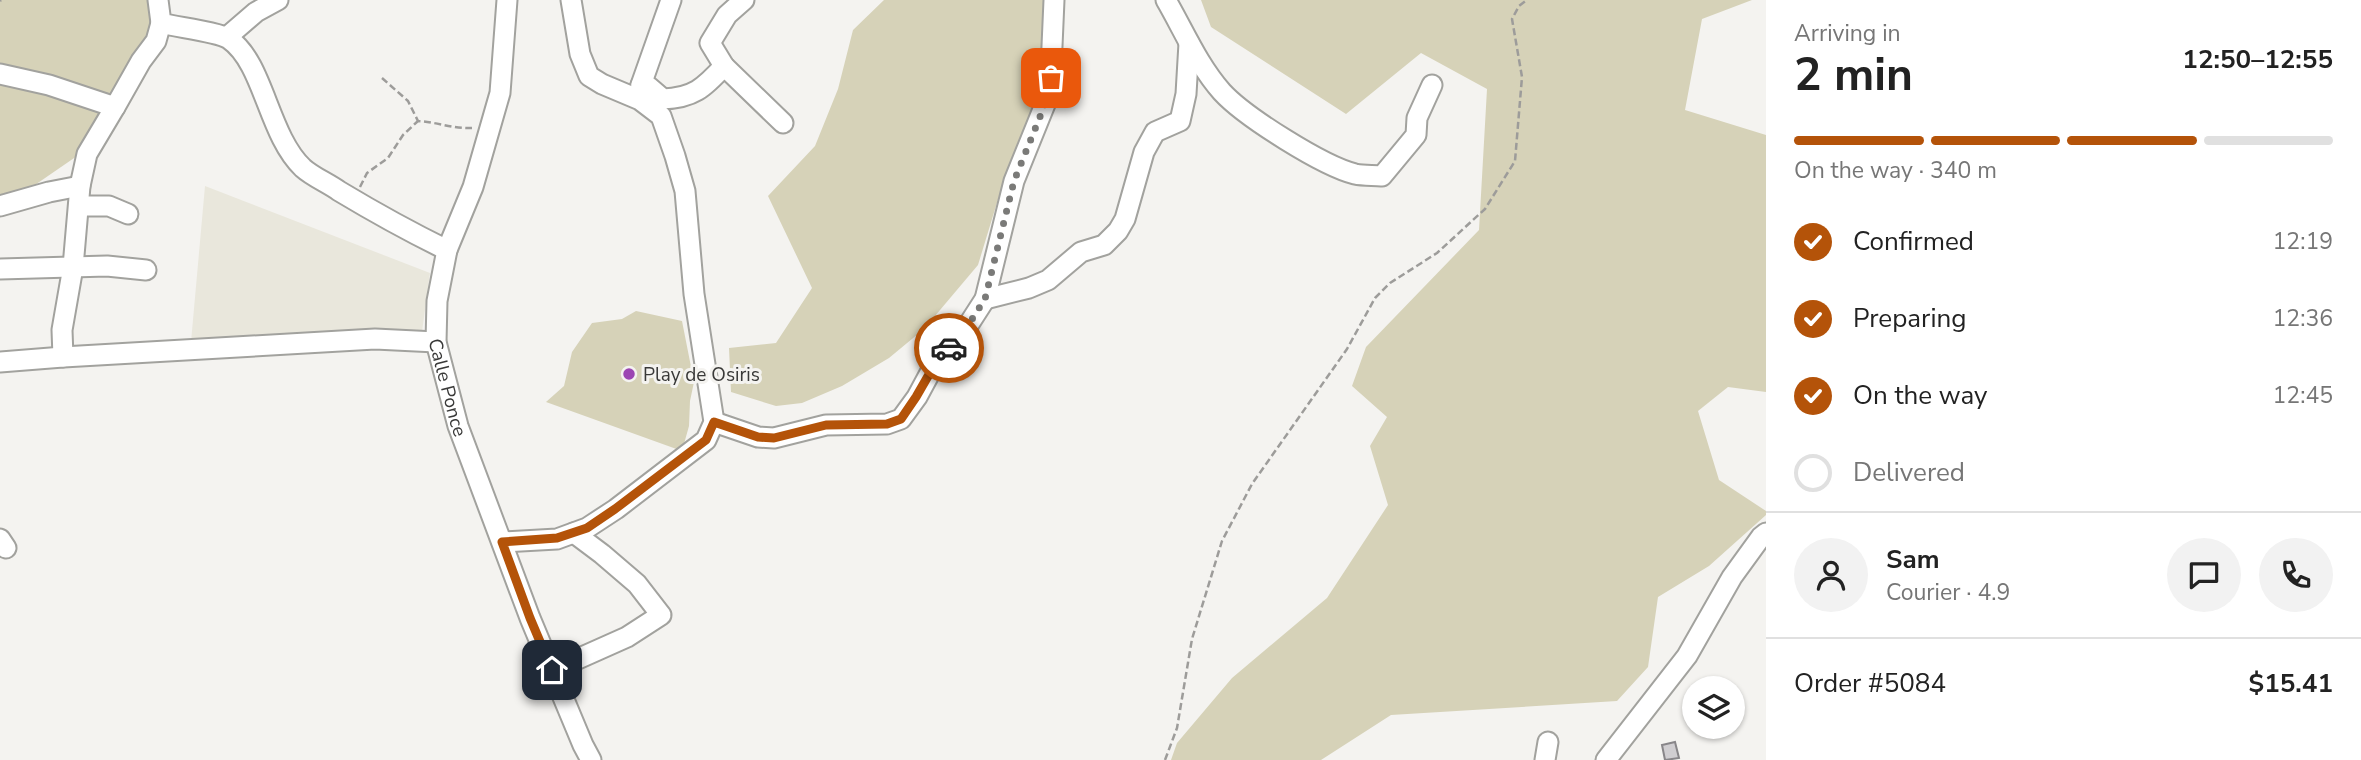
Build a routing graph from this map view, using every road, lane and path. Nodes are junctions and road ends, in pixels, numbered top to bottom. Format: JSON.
{"nodes":[{"id":1,"x":158,"y":0,"type":"edge"},
{"id":2,"x":278,"y":0,"type":"edge"},
{"id":3,"x":507,"y":0,"type":"edge"},
{"id":4,"x":570,"y":0,"type":"edge"},
{"id":5,"x":671,"y":0,"type":"edge"},
{"id":6,"x":744,"y":0,"type":"edge"},
{"id":7,"x":1054,"y":0,"type":"edge"},
{"id":8,"x":1166,"y":0,"type":"edge"},
{"id":9,"x":1527,"y":0,"type":"edge"},
{"id":10,"x":161,"y":23,"type":"junction"},
{"id":11,"x":227,"y":37,"type":"junction"},
{"id":12,"x":1189,"y":42,"type":"junction"},
{"id":13,"x":724,"y":66,"type":"junction"},
{"id":14,"x":0,"y":74,"type":"edge"},
{"id":15,"x":382,"y":78,"type":"dead end"},
{"id":16,"x":1432,"y":85,"type":"dead end"},
{"id":17,"x":641,"y":93,"type":"junction"},
{"id":18,"x":116,"y":107,"type":"junction"},
{"id":19,"x":418,"y":121,"type":"junction"},
{"id":20,"x":783,"y":123,"type":"dead end"},
{"id":21,"x":489,"y":128,"type":"junction"},
{"id":22,"x":80,"y":186,"type":"junction"},
{"id":23,"x":354,"y":199,"type":"junction"},
{"id":24,"x":0,"y":206,"type":"edge"},
{"id":25,"x":79,"y":206,"type":"junction"},
{"id":26,"x":128,"y":214,"type":"dead end"},
{"id":27,"x":447,"y":250,"type":"junction"},
{"id":28,"x":73,"y":267,"type":"junction"},
{"id":29,"x":0,"y":269,"type":"edge"},
{"id":30,"x":146,"y":270,"type":"dead end"},
{"id":31,"x":985,"y":299,"type":"junction"},
{"id":32,"x":436,"y":342,"type":"junction"},
{"id":33,"x":63,"y":356,"type":"junction"},
{"id":34,"x":0,"y":362,"type":"edge"},
{"id":35,"x":714,"y":422,"type":"junction"},
{"id":36,"x":574,"y":533,"type":"junction"},
{"id":37,"x":1766,"y":533,"type":"edge"},
{"id":38,"x":502,"y":542,"type":"junction"},
{"id":39,"x":552,"y":670,"type":"junction"},
{"id":40,"x":591,"y":760,"type":"edge"},
{"id":41,"x":1166,"y":760,"type":"edge"},
{"id":42,"x":1606,"y":760,"type":"edge"}],
"edges":[{"from":1,"to":10,"type":"street"},
{"from":2,"to":11,"type":"street"},
{"from":3,"to":21,"type":"street","name":"Calle Ponce"},
{"from":4,"to":17,"type":"street"},
{"from":5,"to":17,"type":"street"},
{"from":6,"to":13,"type":"street"},
{"from":7,"to":31,"type":"street"},
{"from":8,"to":12,"type":"street"},
{"from":9,"to":41,"type":"path"},
{"from":10,"to":11,"type":"street"},
{"from":10,"to":18,"type":"street"},
{"from":11,"to":23,"type":"street"},
{"from":12,"to":16,"type":"street"},
{"from":12,"to":31,"type":"street"},
{"from":13,"to":17,"type":"street"},
{"from":13,"to":20,"type":"street"},
{"from":14,"to":18,"type":"street"},
{"from":15,"to":19,"type":"path"},
{"from":17,"to":35,"type":"street"},
{"from":18,"to":22,"type":"street"},
{"from":19,"to":21,"type":"path"},
{"from":19,"to":23,"type":"path"},
{"from":21,"to":27,"type":"street","name":"Calle Ponce"},
{"from":22,"to":24,"type":"street"},
{"from":22,"to":25,"type":"street"},
{"from":23,"to":27,"type":"street"},
{"from":25,"to":26,"type":"street"},
{"from":25,"to":28,"type":"street"},
{"from":27,"to":32,"type":"street","name":"Calle Ponce"},
{"from":28,"to":29,"type":"street"},
{"from":28,"to":30,"type":"street"},
{"from":28,"to":33,"type":"street"},
{"from":31,"to":35,"type":"street"},
{"from":32,"to":33,"type":"street"},
{"from":32,"to":38,"type":"street","name":"Calle Ponce"},
{"from":33,"to":34,"type":"street"},
{"from":35,"to":36,"type":"street"},
{"from":36,"to":38,"type":"street"},
{"from":36,"to":39,"type":"street"},
{"from":37,"to":42,"type":"street"},
{"from":38,"to":39,"type":"street","name":"Calle Ponce"},
{"from":39,"to":40,"type":"street","name":"Calle Ponce"}]}
